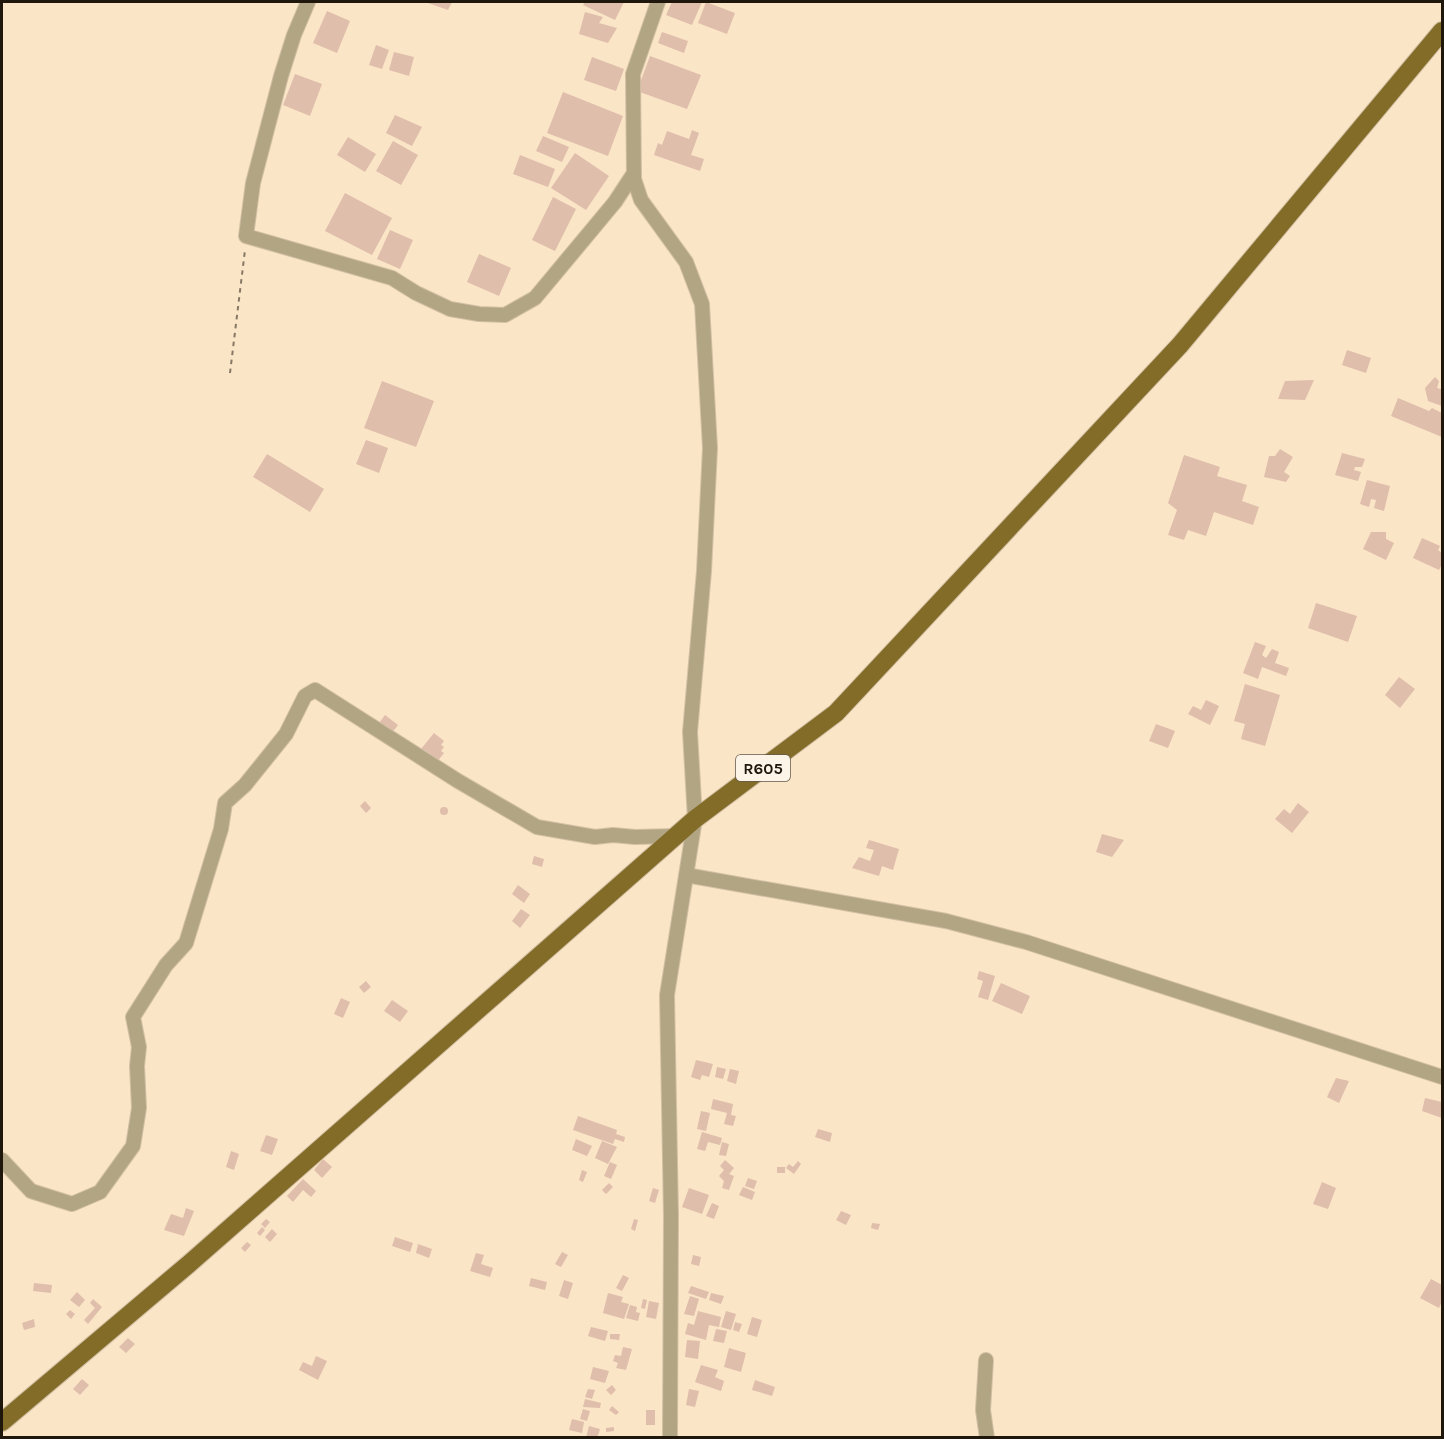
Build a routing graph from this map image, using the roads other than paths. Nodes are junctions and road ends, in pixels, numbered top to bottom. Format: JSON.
{"nodes":[{"id":1,"x":308,"y":2,"type":"edge"},
{"id":2,"x":658,"y":2,"type":"edge"},
{"id":3,"x":1443,"y":32,"type":"edge"},
{"id":4,"x":634,"y":173,"type":"junction"},
{"id":5,"x":695,"y":819,"type":"junction"},
{"id":6,"x":675,"y":836,"type":"junction"},
{"id":7,"x":686,"y":876,"type":"junction"},
{"id":8,"x":1443,"y":1077,"type":"edge"},
{"id":9,"x":2,"y":1160,"type":"edge"},
{"id":10,"x":986,"y":1360,"type":"dead end"},
{"id":11,"x":2,"y":1422,"type":"edge"},
{"id":12,"x":670,"y":1437,"type":"edge"},
{"id":13,"x":987,"y":1437,"type":"edge"}],
"edges":[{"from":1,"to":4,"type":"street"},
{"from":2,"to":4,"type":"street"},
{"from":3,"to":5,"type":"main road","number":"R605"},
{"from":4,"to":5,"type":"street"},
{"from":5,"to":6,"type":"main road","number":"R605"},
{"from":5,"to":7,"type":"street"},
{"from":6,"to":9,"type":"street"},
{"from":6,"to":11,"type":"main road","number":"R605"},
{"from":7,"to":8,"type":"street"},
{"from":7,"to":12,"type":"street"},
{"from":10,"to":13,"type":"street"}]}
